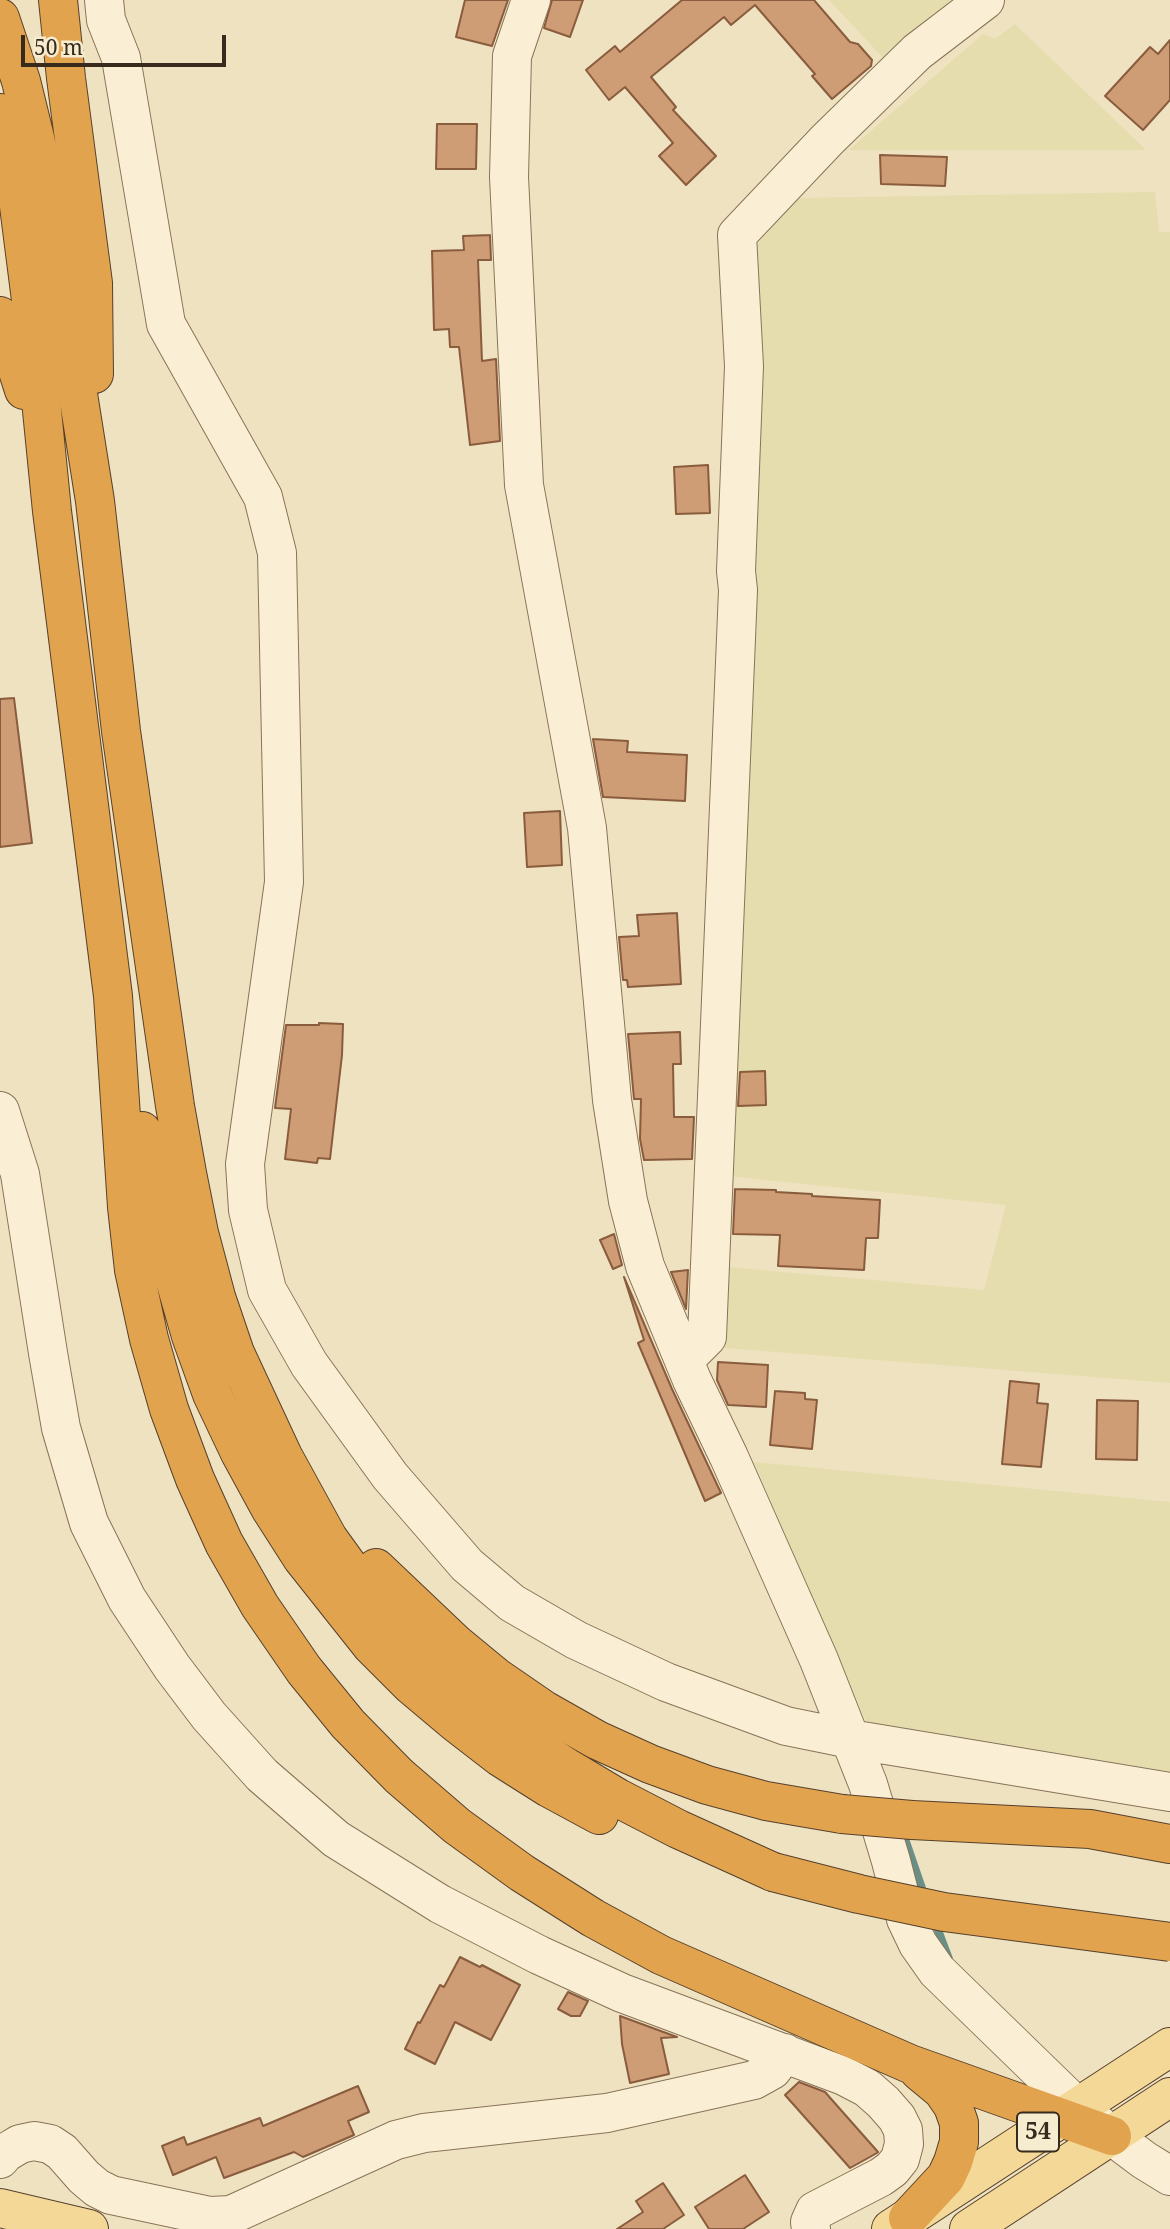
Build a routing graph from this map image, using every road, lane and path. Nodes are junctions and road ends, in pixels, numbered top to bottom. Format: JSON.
{"nodes":[{"id":1,"x":58,"y":0,"type":"edge"},
{"id":2,"x":104,"y":0,"type":"edge"},
{"id":3,"x":531,"y":0,"type":"edge"},
{"id":4,"x":985,"y":0,"type":"edge"},
{"id":5,"x":0,"y":18,"type":"edge"},
{"id":6,"x":0,"y":113,"type":"edge"},
{"id":7,"x":0,"y":316,"type":"edge"},
{"id":8,"x":95,"y":501,"type":"junction"},
{"id":9,"x":52,"y":511,"type":"junction"},
{"id":10,"x":113,"y":996,"type":"junction"},
{"id":11,"x":0,"y":1111,"type":"edge"},
{"id":12,"x":684,"y":1360,"type":"junction"},
{"id":13,"x":283,"y":1456,"type":"junction"},
{"id":14,"x":861,"y":1741,"type":"junction"},
{"id":15,"x":1170,"y":1792,"type":"edge"},
{"id":16,"x":1170,"y":1844,"type":"edge"},
{"id":17,"x":773,"y":1872,"type":"junction"},
{"id":18,"x":1170,"y":1942,"type":"edge"},
{"id":19,"x":1170,"y":2046,"type":"edge"},
{"id":20,"x":785,"y":2053,"type":"junction"},
{"id":21,"x":910,"y":2064,"type":"junction"},
{"id":22,"x":1170,"y":2097,"type":"edge"},
{"id":23,"x":1068,"y":2113,"type":"junction"},
{"id":24,"x":1112,"y":2136,"type":"junction"},
{"id":25,"x":0,"y":2159,"type":"edge"},
{"id":26,"x":1161,"y":2160,"type":"edge"},
{"id":27,"x":0,"y":2208,"type":"edge"},
{"id":28,"x":899,"y":2224,"type":"edge"},
{"id":29,"x":89,"y":2229,"type":"edge"},
{"id":30,"x":811,"y":2229,"type":"edge"},
{"id":31,"x":969,"y":2229,"type":"edge"}],
"edges":[{"from":1,"to":8,"type":"highway"},
{"from":2,"to":14,"type":"street"},
{"from":3,"to":12,"type":"street"},
{"from":4,"to":12,"type":"street"},
{"from":5,"to":8,"type":"highway"},
{"from":6,"to":9,"type":"highway"},
{"from":7,"to":9,"type":"highway"},
{"from":8,"to":13,"type":"highway"},
{"from":9,"to":10,"type":"highway"},
{"from":10,"to":17,"type":"highway"},
{"from":10,"to":21,"type":"highway"},
{"from":11,"to":20,"type":"street"},
{"from":12,"to":14,"type":"street"},
{"from":13,"to":16,"type":"highway","bridge":true},
{"from":13,"to":17,"type":"highway"},
{"from":14,"to":15,"type":"street"},
{"from":14,"to":23,"type":"street"},
{"from":17,"to":18,"type":"highway","bridge":true},
{"from":19,"to":23,"type":"main road","number":"54"},
{"from":20,"to":25,"type":"street"},
{"from":20,"to":30,"type":"street"},
{"from":21,"to":23,"type":"highway"},
{"from":21,"to":28,"type":"highway"},
{"from":22,"to":24,"type":"main road","number":"54"},
{"from":23,"to":24,"type":"highway"},
{"from":23,"to":28,"type":"main road","number":"54"},
{"from":24,"to":26,"type":"street"},
{"from":24,"to":31,"type":"main road","number":"54"},
{"from":27,"to":29,"type":"main road"}]}
